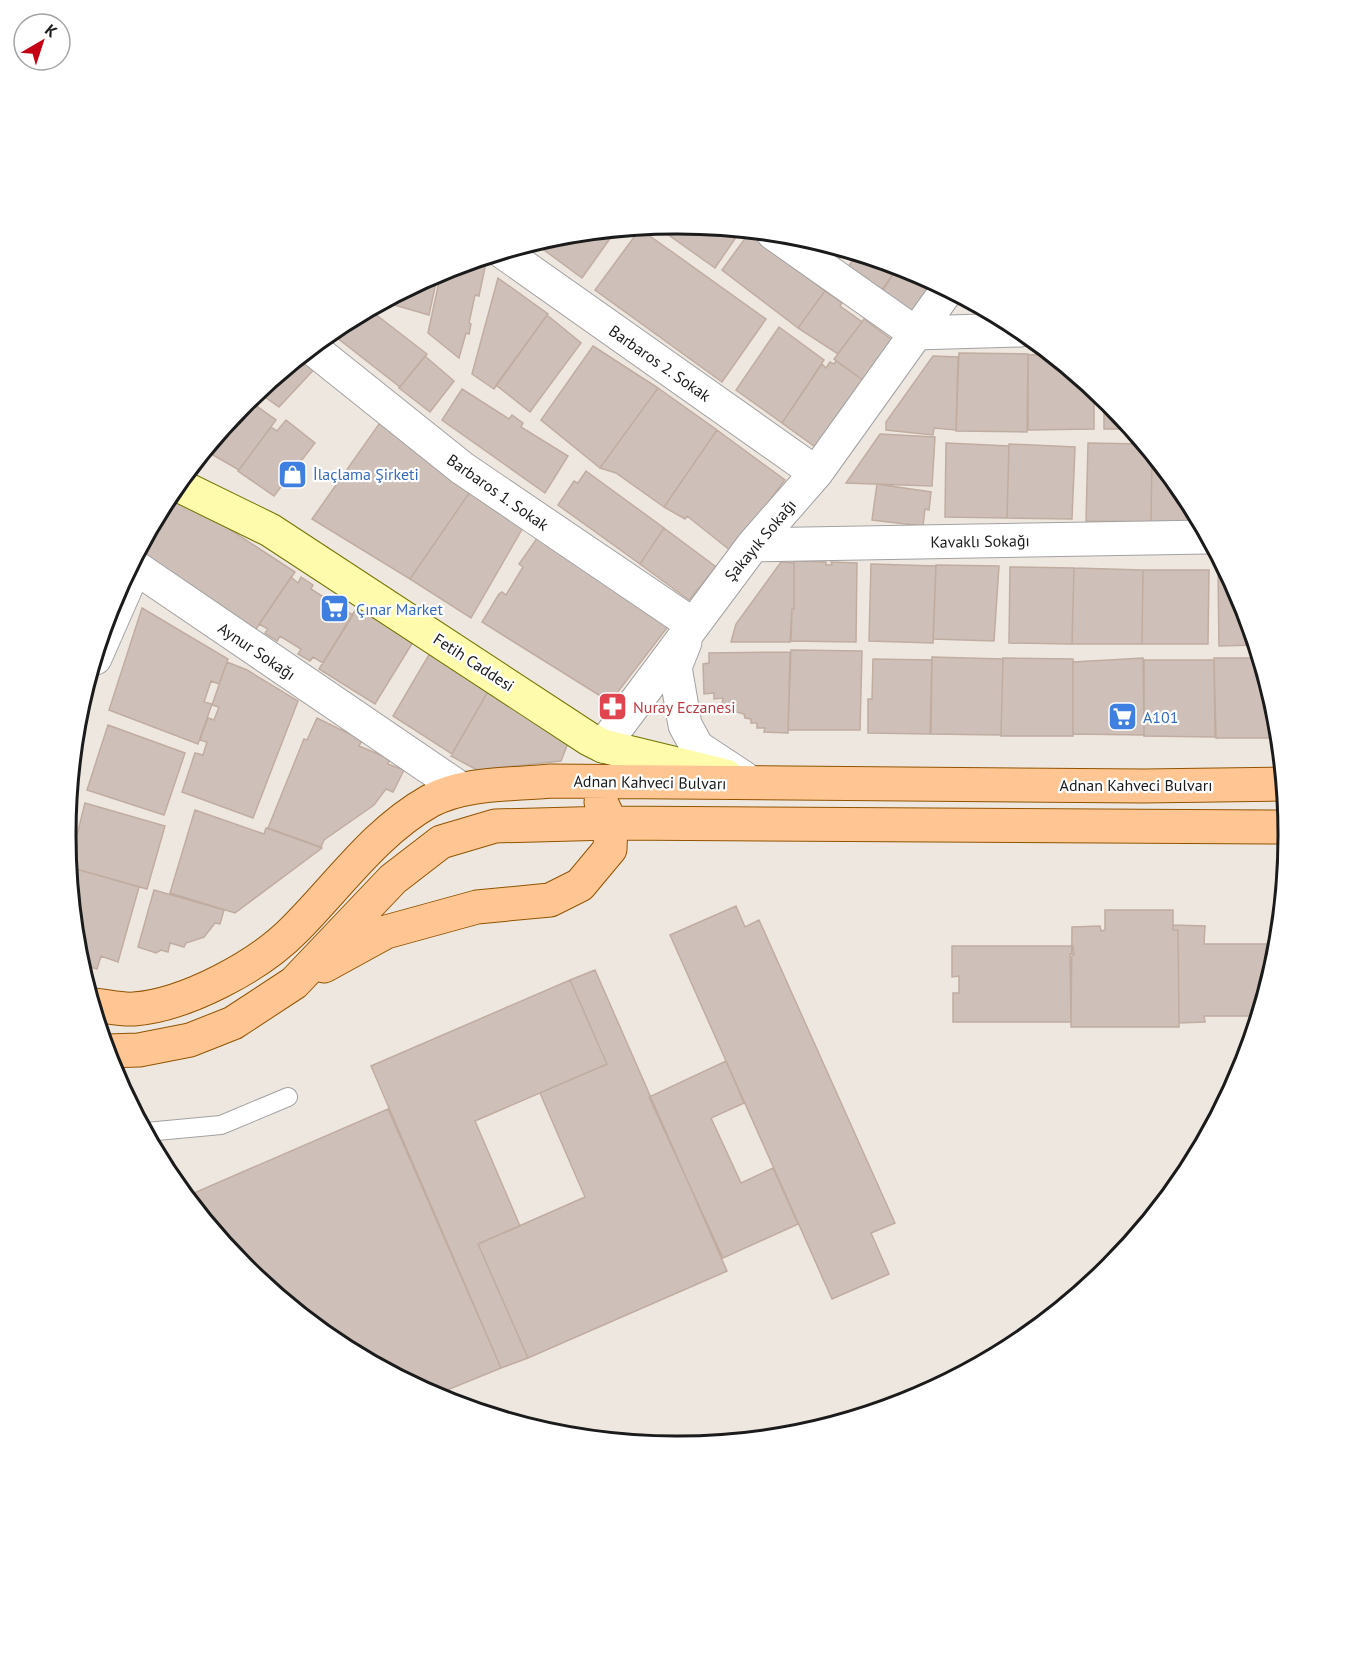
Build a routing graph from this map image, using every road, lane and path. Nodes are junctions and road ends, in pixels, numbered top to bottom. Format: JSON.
{"nodes":[{"id":1,"x":791,"y":246,"type":"edge"},
{"id":2,"x":512,"y":258,"type":"edge"},
{"id":3,"x":942,"y":296,"type":"edge"},
{"id":4,"x":1002,"y":331,"type":"edge"},
{"id":5,"x":915,"y":333,"type":"junction"},
{"id":6,"x":319,"y":353,"type":"edge"},
{"id":7,"x":816,"y":473,"type":"junction"},
{"id":8,"x":187,"y":488,"type":"edge"},
{"id":9,"x":1198,"y":537,"type":"edge"},
{"id":10,"x":753,"y":545,"type":"junction"},
{"id":11,"x":138,"y":570,"type":"edge"},
{"id":12,"x":692,"y":624,"type":"junction"},
{"id":13,"x":596,"y":742,"type":"junction"},
{"id":14,"x":551,"y":781,"type":"junction"},
{"id":15,"x":754,"y":783,"type":"junction"},
{"id":16,"x":1275,"y":784,"type":"edge"},
{"id":17,"x":461,"y":789,"type":"junction"},
{"id":18,"x":611,"y":823,"type":"junction"},
{"id":19,"x":1278,"y":827,"type":"edge"},
{"id":20,"x":294,"y":984,"type":"junction"},
{"id":21,"x":102,"y":1006,"type":"edge"},
{"id":22,"x":117,"y":1051,"type":"edge"},
{"id":23,"x":288,"y":1097,"type":"dead end"},
{"id":24,"x":155,"y":1131,"type":"edge"}],
"edges":[{"from":1,"to":5,"type":"street"},
{"from":2,"to":7,"type":"street","name":"Barbaros 2. Sokak"},
{"from":3,"to":5,"type":"street","name":"Şakayık Sokağı"},
{"from":4,"to":5,"type":"street"},
{"from":5,"to":7,"type":"street","name":"Şakayık Sokağı"},
{"from":6,"to":12,"type":"street","name":"Barbaros 1. Sokak"},
{"from":7,"to":10,"type":"street","name":"Şakayık Sokağı"},
{"from":8,"to":13,"type":"street","name":"Fetih Caddesi"},
{"from":9,"to":10,"type":"street","name":"Kavaklı Sokağı"},
{"from":10,"to":12,"type":"street","name":"Şakayık Sokağı"},
{"from":11,"to":17,"type":"street","name":"Aynur Sokağı"},
{"from":12,"to":13,"type":"street","name":"Şakayık Sokağı"},
{"from":12,"to":15,"type":"street"},
{"from":13,"to":14,"type":"street"},
{"from":13,"to":15,"type":"street","name":"Fetih Caddesi"},
{"from":14,"to":15,"type":"main road","name":"Adnan Kahveci Bulvarı"},
{"from":14,"to":17,"type":"main road","name":"Adnan Kahveci Bulvarı"},
{"from":14,"to":18,"type":"main road"},
{"from":15,"to":16,"type":"main road","name":"Adnan Kahveci Bulvarı"},
{"from":17,"to":21,"type":"main road","name":"Adnan Kahveci Bulvarı"},
{"from":18,"to":19,"type":"main road"},
{"from":18,"to":20,"type":"main road"},
{"from":18,"to":20,"type":"main road"},
{"from":20,"to":22,"type":"main road"},
{"from":23,"to":24,"type":"lane"}]}
